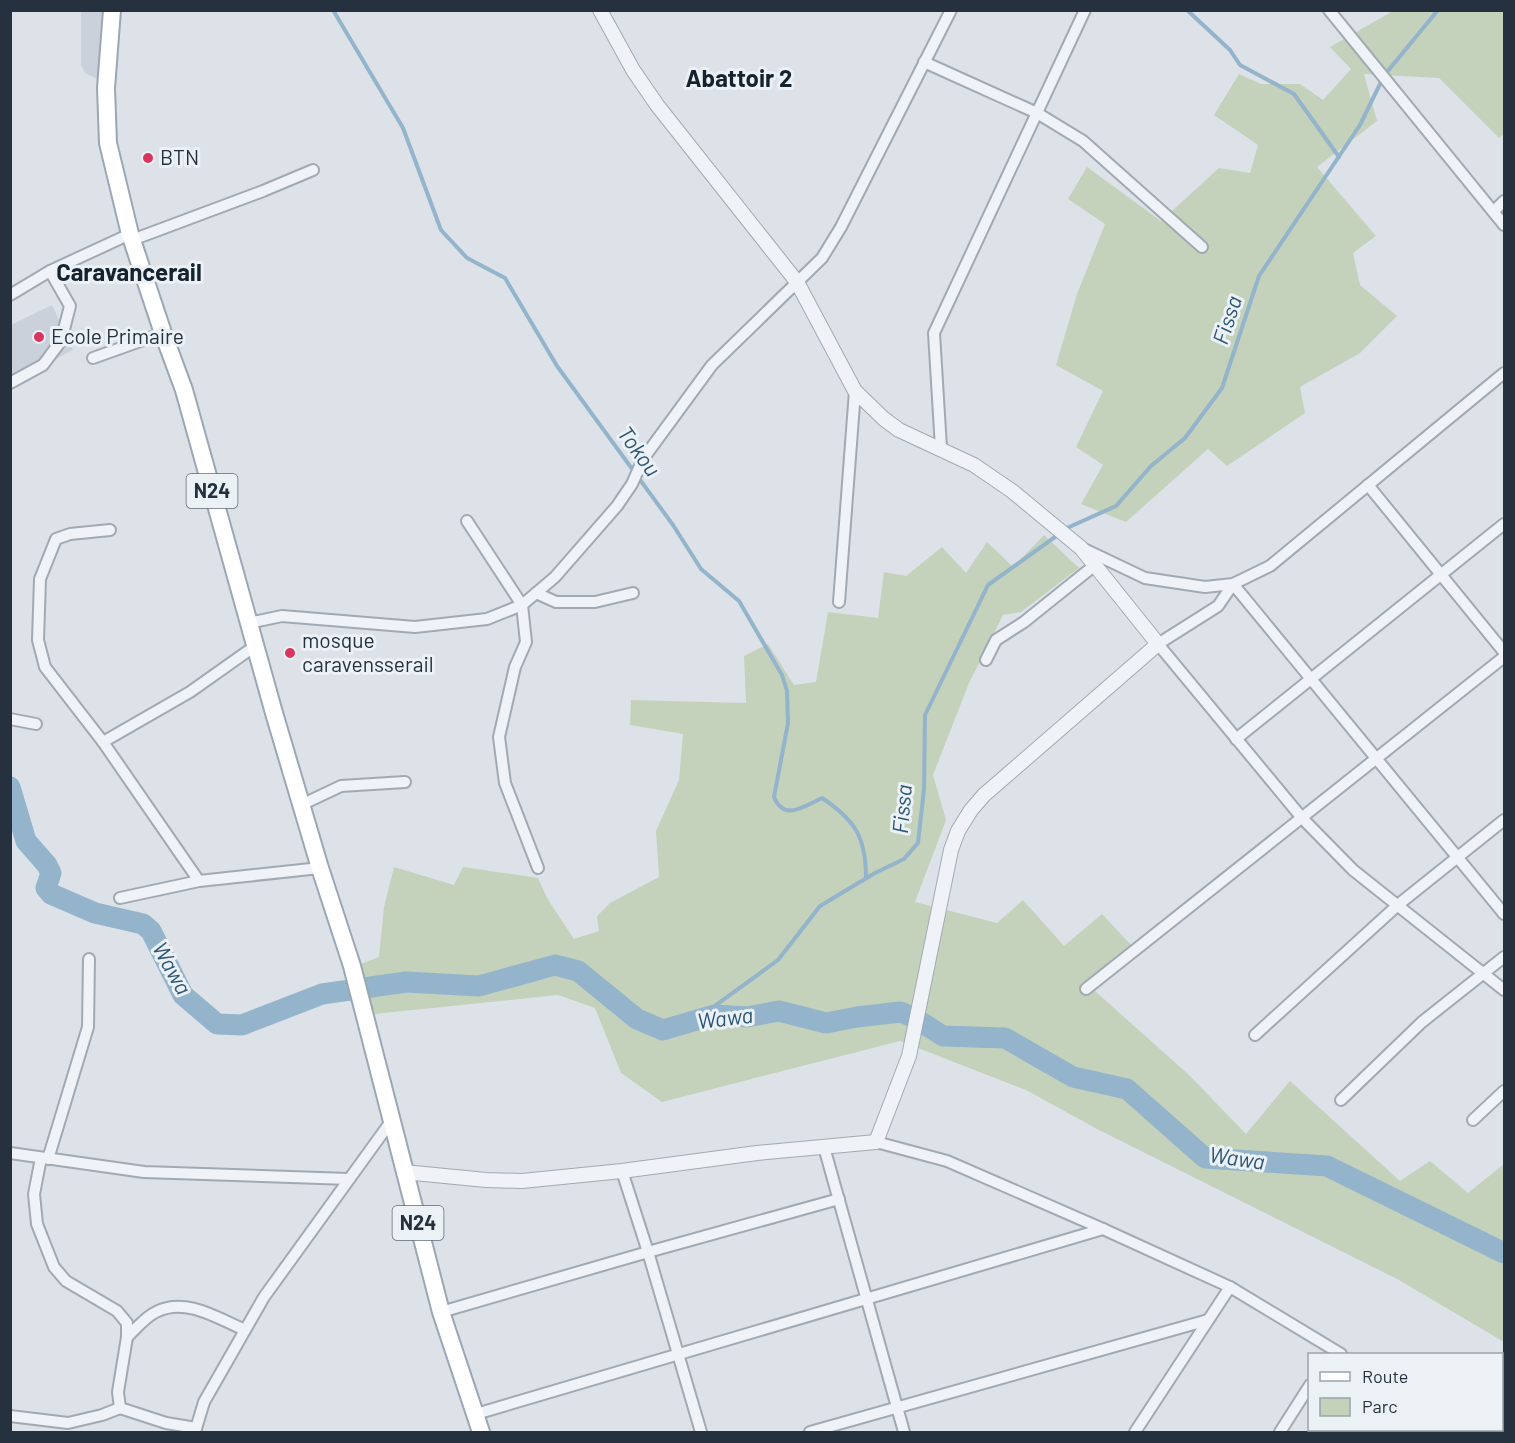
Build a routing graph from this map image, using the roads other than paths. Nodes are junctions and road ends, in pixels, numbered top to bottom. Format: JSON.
{"nodes":[{"id":1,"x":112,"y":10,"type":"edge"},
{"id":2,"x":600,"y":10,"type":"edge"},
{"id":3,"x":951,"y":10,"type":"edge"},
{"id":4,"x":1085,"y":10,"type":"edge"},
{"id":5,"x":1329,"y":10,"type":"edge"},
{"id":6,"x":924,"y":62,"type":"junction"},
{"id":7,"x":1037,"y":113,"type":"junction"},
{"id":8,"x":313,"y":170,"type":"dead end"},
{"id":9,"x":1504,"y":201,"type":"edge"},
{"id":10,"x":1494,"y":211,"type":"junction"},
{"id":11,"x":1504,"y":225,"type":"edge"},
{"id":12,"x":131,"y":237,"type":"junction"},
{"id":13,"x":1202,"y":247,"type":"dead end"},
{"id":14,"x":50,"y":271,"type":"junction"},
{"id":15,"x":797,"y":282,"type":"junction"},
{"id":16,"x":10,"y":295,"type":"edge"},
{"id":17,"x":163,"y":333,"type":"junction"},
{"id":18,"x":93,"y":358,"type":"dead end"},
{"id":19,"x":1504,"y":373,"type":"edge"},
{"id":20,"x":10,"y":382,"type":"edge"},
{"id":21,"x":855,"y":391,"type":"junction"},
{"id":22,"x":941,"y":448,"type":"junction"},
{"id":23,"x":1368,"y":485,"type":"junction"},
{"id":24,"x":467,"y":521,"type":"dead end"},
{"id":25,"x":1504,"y":524,"type":"edge"},
{"id":26,"x":110,"y":530,"type":"dead end"},
{"id":27,"x":1081,"y":548,"type":"junction"},
{"id":28,"x":1095,"y":565,"type":"junction"},
{"id":29,"x":1441,"y":574,"type":"junction"},
{"id":30,"x":1233,"y":584,"type":"junction"},
{"id":31,"x":536,"y":592,"type":"junction"},
{"id":32,"x":633,"y":592,"type":"dead end"},
{"id":33,"x":839,"y":602,"type":"dead end"},
{"id":34,"x":522,"y":604,"type":"junction"},
{"id":35,"x":249,"y":623,"type":"junction"},
{"id":36,"x":1158,"y":645,"type":"junction"},
{"id":37,"x":255,"y":646,"type":"junction"},
{"id":38,"x":1504,"y":652,"type":"edge"},
{"id":39,"x":1504,"y":657,"type":"edge"},
{"id":40,"x":986,"y":660,"type":"dead end"},
{"id":41,"x":1311,"y":680,"type":"junction"},
{"id":42,"x":10,"y":719,"type":"edge"},
{"id":43,"x":36,"y":724,"type":"dead end"},
{"id":44,"x":1236,"y":739,"type":"junction"},
{"id":45,"x":103,"y":742,"type":"junction"},
{"id":46,"x":1377,"y":758,"type":"junction"},
{"id":47,"x":405,"y":782,"type":"dead end"},
{"id":48,"x":301,"y":805,"type":"junction"},
{"id":49,"x":1302,"y":818,"type":"junction"},
{"id":50,"x":1504,"y":820,"type":"edge"},
{"id":51,"x":1458,"y":857,"type":"junction"},
{"id":52,"x":320,"y":868,"type":"junction"},
{"id":53,"x":538,"y":868,"type":"dead end"},
{"id":54,"x":199,"y":881,"type":"junction"},
{"id":55,"x":120,"y":898,"type":"dead end"},
{"id":56,"x":1399,"y":904,"type":"junction"},
{"id":57,"x":1504,"y":914,"type":"edge"},
{"id":58,"x":1504,"y":957,"type":"edge"},
{"id":59,"x":89,"y":959,"type":"dead end"},
{"id":60,"x":1483,"y":974,"type":"junction"},
{"id":61,"x":1086,"y":989,"type":"dead end"},
{"id":62,"x":1504,"y":990,"type":"edge"},
{"id":63,"x":1255,"y":1035,"type":"dead end"},
{"id":64,"x":1504,"y":1091,"type":"edge"},
{"id":65,"x":1341,"y":1100,"type":"dead end"},
{"id":66,"x":392,"y":1120,"type":"junction"},
{"id":67,"x":1473,"y":1120,"type":"dead end"},
{"id":68,"x":876,"y":1143,"type":"junction"},
{"id":69,"x":824,"y":1147,"type":"junction"},
{"id":70,"x":10,"y":1154,"type":"edge"},
{"id":71,"x":45,"y":1158,"type":"junction"},
{"id":72,"x":622,"y":1171,"type":"junction"},
{"id":73,"x":404,"y":1172,"type":"junction"},
{"id":74,"x":349,"y":1179,"type":"junction"},
{"id":75,"x":839,"y":1200,"type":"junction"},
{"id":76,"x":1103,"y":1228,"type":"junction"},
{"id":77,"x":648,"y":1252,"type":"junction"},
{"id":78,"x":1230,"y":1287,"type":"junction"},
{"id":79,"x":866,"y":1299,"type":"junction"},
{"id":80,"x":441,"y":1312,"type":"junction"},
{"id":81,"x":1208,"y":1320,"type":"junction"},
{"id":82,"x":245,"y":1330,"type":"junction"},
{"id":83,"x":127,"y":1337,"type":"junction"},
{"id":84,"x":1334,"y":1353,"type":"edge"},
{"id":85,"x":678,"y":1354,"type":"junction"},
{"id":86,"x":1308,"y":1388,"type":"edge"},
{"id":87,"x":120,"y":1408,"type":"junction"},
{"id":88,"x":897,"y":1408,"type":"junction"},
{"id":89,"x":476,"y":1414,"type":"junction"},
{"id":90,"x":10,"y":1416,"type":"edge"},
{"id":91,"x":196,"y":1430,"type":"edge"},
{"id":92,"x":481,"y":1432,"type":"edge"},
{"id":93,"x":701,"y":1432,"type":"edge"},
{"id":94,"x":810,"y":1432,"type":"edge"},
{"id":95,"x":904,"y":1432,"type":"edge"},
{"id":96,"x":1135,"y":1432,"type":"edge"},
{"id":97,"x":1280,"y":1432,"type":"edge"}],
"edges":[{"from":1,"to":12,"type":"main road","number":"N24"},
{"from":2,"to":15,"type":"street"},
{"from":3,"to":6,"type":"street"},
{"from":4,"to":7,"type":"street"},
{"from":5,"to":10,"type":"street"},
{"from":6,"to":7,"type":"street"},
{"from":6,"to":15,"type":"street"},
{"from":7,"to":13,"type":"street"},
{"from":7,"to":22,"type":"street"},
{"from":8,"to":12,"type":"street"},
{"from":9,"to":10,"type":"street"},
{"from":10,"to":11,"type":"street"},
{"from":12,"to":14,"type":"street"},
{"from":12,"to":17,"type":"main road","number":"N24"},
{"from":14,"to":16,"type":"street"},
{"from":14,"to":20,"type":"street"},
{"from":15,"to":21,"type":"street"},
{"from":15,"to":31,"type":"street"},
{"from":17,"to":18,"type":"street"},
{"from":17,"to":35,"type":"main road","number":"N24"},
{"from":19,"to":23,"type":"street"},
{"from":21,"to":22,"type":"street"},
{"from":21,"to":33,"type":"street"},
{"from":22,"to":27,"type":"street"},
{"from":23,"to":29,"type":"street"},
{"from":23,"to":30,"type":"street"},
{"from":24,"to":34,"type":"street"},
{"from":25,"to":29,"type":"street"},
{"from":26,"to":45,"type":"street"},
{"from":27,"to":28,"type":"street"},
{"from":27,"to":30,"type":"street"},
{"from":28,"to":36,"type":"street"},
{"from":28,"to":40,"type":"street"},
{"from":29,"to":38,"type":"street"},
{"from":29,"to":41,"type":"street"},
{"from":30,"to":36,"type":"street"},
{"from":30,"to":41,"type":"street"},
{"from":31,"to":32,"type":"street"},
{"from":31,"to":34,"type":"street"},
{"from":34,"to":35,"type":"street"},
{"from":34,"to":53,"type":"street"},
{"from":35,"to":37,"type":"main road","number":"N24"},
{"from":36,"to":44,"type":"street"},
{"from":36,"to":68,"type":"street"},
{"from":37,"to":45,"type":"street"},
{"from":37,"to":48,"type":"main road","number":"N24"},
{"from":39,"to":46,"type":"street"},
{"from":41,"to":44,"type":"street"},
{"from":41,"to":46,"type":"street"},
{"from":42,"to":43,"type":"street"},
{"from":44,"to":49,"type":"street"},
{"from":45,"to":54,"type":"street"},
{"from":46,"to":49,"type":"street"},
{"from":46,"to":51,"type":"street"},
{"from":47,"to":48,"type":"street"},
{"from":48,"to":52,"type":"main road","number":"N24"},
{"from":49,"to":56,"type":"street"},
{"from":49,"to":61,"type":"street"},
{"from":50,"to":51,"type":"street"},
{"from":51,"to":56,"type":"street"},
{"from":51,"to":57,"type":"street"},
{"from":52,"to":54,"type":"street"},
{"from":52,"to":66,"type":"main road","number":"N24"},
{"from":54,"to":55,"type":"street"},
{"from":56,"to":60,"type":"street"},
{"from":56,"to":63,"type":"street"},
{"from":58,"to":60,"type":"street"},
{"from":59,"to":71,"type":"street"},
{"from":60,"to":62,"type":"street"},
{"from":60,"to":65,"type":"street"},
{"from":64,"to":67,"type":"street"},
{"from":66,"to":73,"type":"main road","number":"N24"},
{"from":66,"to":74,"type":"street"},
{"from":68,"to":69,"type":"street"},
{"from":68,"to":76,"type":"street"},
{"from":69,"to":72,"type":"street"},
{"from":69,"to":75,"type":"street"},
{"from":70,"to":71,"type":"street"},
{"from":71,"to":74,"type":"street"},
{"from":71,"to":83,"type":"street"},
{"from":72,"to":73,"type":"street"},
{"from":72,"to":77,"type":"street"},
{"from":73,"to":80,"type":"main road","number":"N24"},
{"from":74,"to":82,"type":"street"},
{"from":75,"to":77,"type":"street"},
{"from":75,"to":79,"type":"street"},
{"from":76,"to":78,"type":"street"},
{"from":76,"to":79,"type":"street"},
{"from":77,"to":80,"type":"street"},
{"from":77,"to":85,"type":"street"},
{"from":78,"to":81,"type":"street"},
{"from":78,"to":84,"type":"street"},
{"from":79,"to":85,"type":"street"},
{"from":79,"to":88,"type":"street"},
{"from":80,"to":89,"type":"main road","number":"N24"},
{"from":81,"to":88,"type":"street"},
{"from":81,"to":96,"type":"street"},
{"from":82,"to":83,"type":"street"},
{"from":82,"to":91,"type":"street"},
{"from":83,"to":87,"type":"street"},
{"from":85,"to":89,"type":"street"},
{"from":85,"to":93,"type":"street"},
{"from":86,"to":97,"type":"street"},
{"from":87,"to":90,"type":"street"},
{"from":87,"to":91,"type":"street"},
{"from":88,"to":94,"type":"street"},
{"from":88,"to":95,"type":"street"},
{"from":89,"to":92,"type":"main road","number":"N24"}]}
